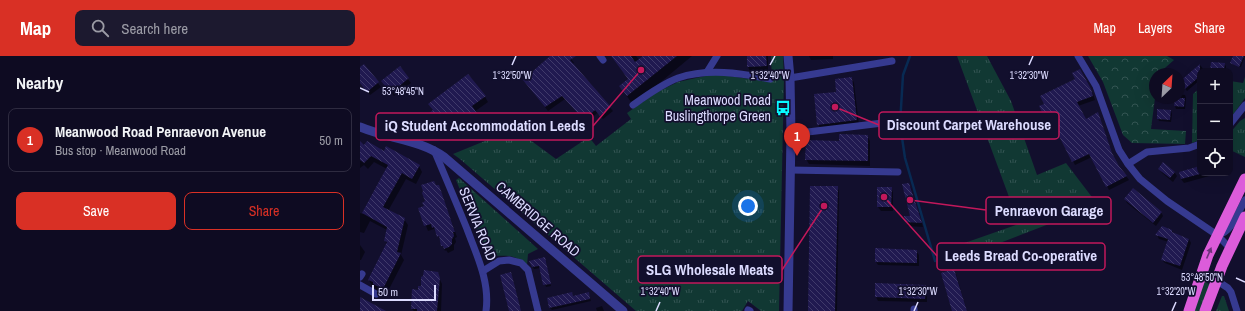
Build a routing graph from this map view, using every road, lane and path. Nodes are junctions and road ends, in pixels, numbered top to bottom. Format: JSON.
{"nodes":[{"id":1,"x":718,"y":56,"type":"edge"},
{"id":2,"x":788,"y":56,"type":"edge"},
{"id":3,"x":1078,"y":56,"type":"edge"},
{"id":4,"x":892,"y":60,"type":"dead end"},
{"id":5,"x":707,"y":72,"type":"junction"},
{"id":6,"x":790,"y":78,"type":"junction"},
{"id":7,"x":770,"y":79,"type":"dead end"},
{"id":8,"x":633,"y":105,"type":"dead end"},
{"id":9,"x":1245,"y":105,"type":"edge"},
{"id":10,"x":1233,"y":120,"type":"edge"},
{"id":11,"x":890,"y":122,"type":"dead end"},
{"id":12,"x":360,"y":127,"type":"edge"},
{"id":13,"x":791,"y":134,"type":"junction"},
{"id":14,"x":1197,"y":145,"type":"edge"},
{"id":15,"x":434,"y":150,"type":"junction"},
{"id":16,"x":1128,"y":164,"type":"junction"},
{"id":17,"x":790,"y":170,"type":"junction"},
{"id":18,"x":898,"y":172,"type":"dead end"},
{"id":19,"x":1245,"y":179,"type":"edge"},
{"id":20,"x":1245,"y":200,"type":"edge"},
{"id":21,"x":1245,"y":217,"type":"edge"},
{"id":22,"x":1217,"y":235,"type":"junction"},
{"id":23,"x":1230,"y":248,"type":"junction"},
{"id":24,"x":483,"y":271,"type":"junction"},
{"id":25,"x":1202,"y":271,"type":"junction"},
{"id":26,"x":1216,"y":281,"type":"junction"},
{"id":27,"x":360,"y":285,"type":"edge"},
{"id":28,"x":376,"y":294,"type":"dead end"},
{"id":29,"x":486,"y":311,"type":"edge"},
{"id":30,"x":538,"y":311,"type":"edge"},
{"id":31,"x":623,"y":311,"type":"edge"},
{"id":32,"x":788,"y":311,"type":"edge"},
{"id":33,"x":1189,"y":311,"type":"edge"},
{"id":34,"x":1205,"y":311,"type":"edge"},
{"id":35,"x":1237,"y":311,"type":"edge"}],
"edges":[{"from":1,"to":5,"type":"street"},
{"from":2,"to":6,"type":"street"},
{"from":3,"to":16,"type":"street"},
{"from":4,"to":6,"type":"street"},
{"from":5,"to":7,"type":"street"},
{"from":5,"to":8,"type":"street"},
{"from":6,"to":13,"type":"street"},
{"from":9,"to":10,"type":"street"},
{"from":11,"to":13,"type":"street"},
{"from":12,"to":15,"type":"street","name":"CAMBRIDGE ROAD"},
{"from":13,"to":17,"type":"street"},
{"from":14,"to":16,"type":"street"},
{"from":15,"to":24,"type":"street","name":"SERVIA ROAD"},
{"from":15,"to":31,"type":"street","name":"CAMBRIDGE ROAD"},
{"from":16,"to":22,"type":"street"},
{"from":17,"to":18,"type":"street"},
{"from":17,"to":32,"type":"street"},
{"from":19,"to":22,"type":"highway"},
{"from":20,"to":22,"type":"street"},
{"from":21,"to":23,"type":"highway"},
{"from":22,"to":23,"type":"street"},
{"from":25,"to":22,"type":"highway","one_way":true},
{"from":23,"to":26,"type":"highway"},
{"from":24,"to":29,"type":"street","name":"SERVIA ROAD"},
{"from":24,"to":30,"type":"street"},
{"from":25,"to":26,"type":"street"},
{"from":25,"to":33,"type":"highway"},
{"from":26,"to":34,"type":"highway"},
{"from":26,"to":35,"type":"street"},
{"from":27,"to":28,"type":"street"}]}
